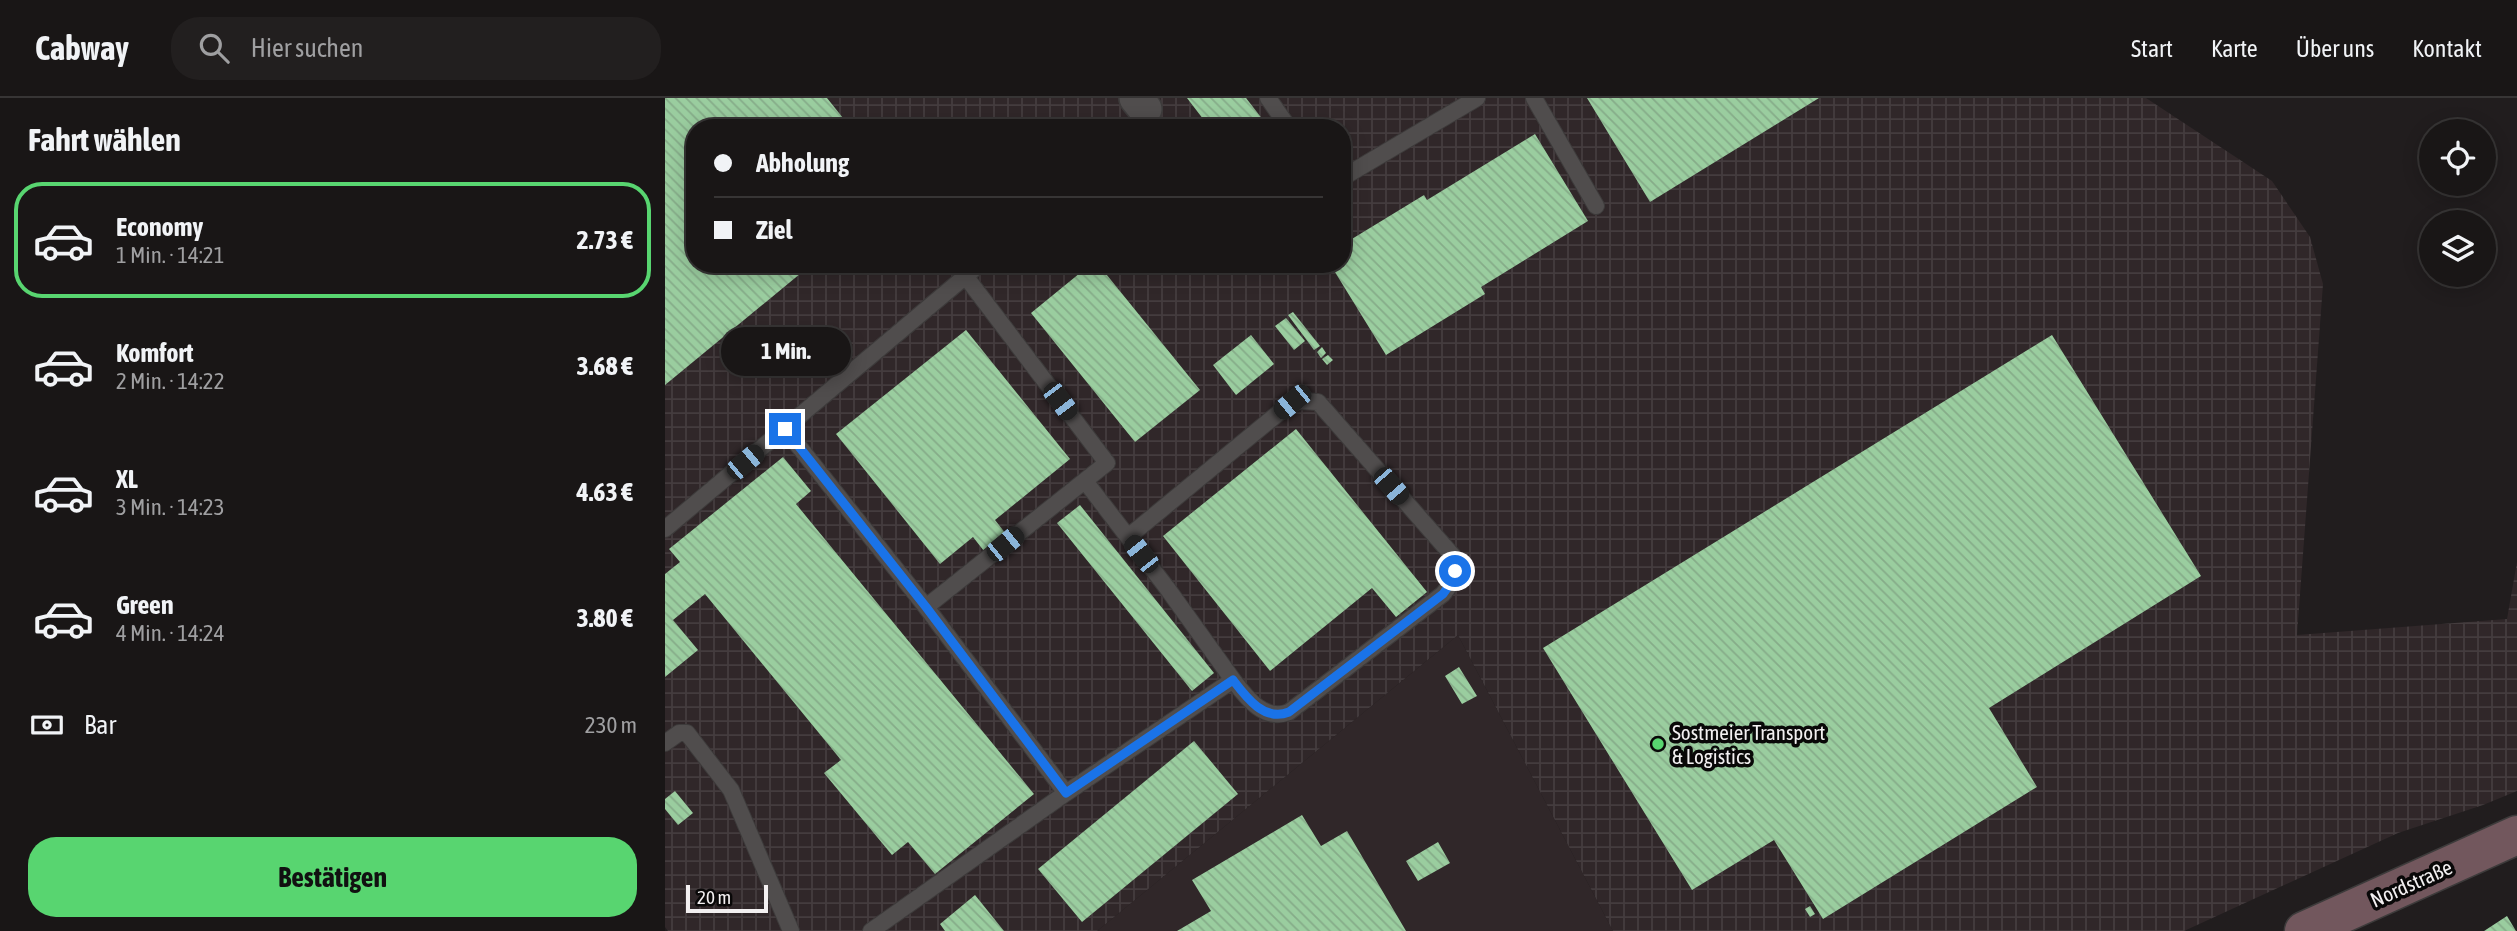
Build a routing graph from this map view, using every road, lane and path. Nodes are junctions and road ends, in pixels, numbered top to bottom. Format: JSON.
{"nodes":[{"id":1,"x":1268,"y":98,"type":"edge"},
{"id":2,"x":1477,"y":98,"type":"edge"},
{"id":3,"x":1534,"y":98,"type":"edge"},
{"id":4,"x":1283,"y":119,"type":"edge"},
{"id":5,"x":1351,"y":173,"type":"edge"},
{"id":6,"x":1596,"y":206,"type":"dead end"},
{"id":7,"x":970,"y":273,"type":"edge"},
{"id":8,"x":966,"y":276,"type":"junction"},
{"id":9,"x":785,"y":429,"type":"junction"},
{"id":10,"x":1085,"y":481,"type":"junction"},
{"id":11,"x":665,"y":529,"type":"edge"},
{"id":12,"x":1128,"y":537,"type":"junction"},
{"id":13,"x":926,"y":607,"type":"junction"},
{"id":14,"x":1233,"y":680,"type":"junction"},
{"id":15,"x":665,"y":743,"type":"edge"},
{"id":16,"x":1066,"y":793,"type":"junction"},
{"id":17,"x":2517,"y":835,"type":"edge"},
{"id":18,"x":791,"y":931,"type":"edge"},
{"id":19,"x":871,"y":931,"type":"edge"},
{"id":20,"x":2304,"y":931,"type":"edge"}],
"edges":[{"from":1,"to":4,"type":"lane"},
{"from":2,"to":5,"type":"lane"},
{"from":3,"to":6,"type":"lane"},
{"from":7,"to":8,"type":"lane"},
{"from":8,"to":9,"type":"lane"},
{"from":8,"to":10,"type":"lane"},
{"from":9,"to":11,"type":"lane"},
{"from":9,"to":13,"type":"lane"},
{"from":10,"to":12,"type":"lane"},
{"from":10,"to":13,"type":"lane"},
{"from":12,"to":14,"type":"lane"},
{"from":12,"to":14,"type":"lane"},
{"from":13,"to":16,"type":"lane"},
{"from":14,"to":16,"type":"lane"},
{"from":15,"to":18,"type":"lane"},
{"from":16,"to":19,"type":"lane"},
{"from":17,"to":20,"type":"street","name":"Nordstraße"}]}
